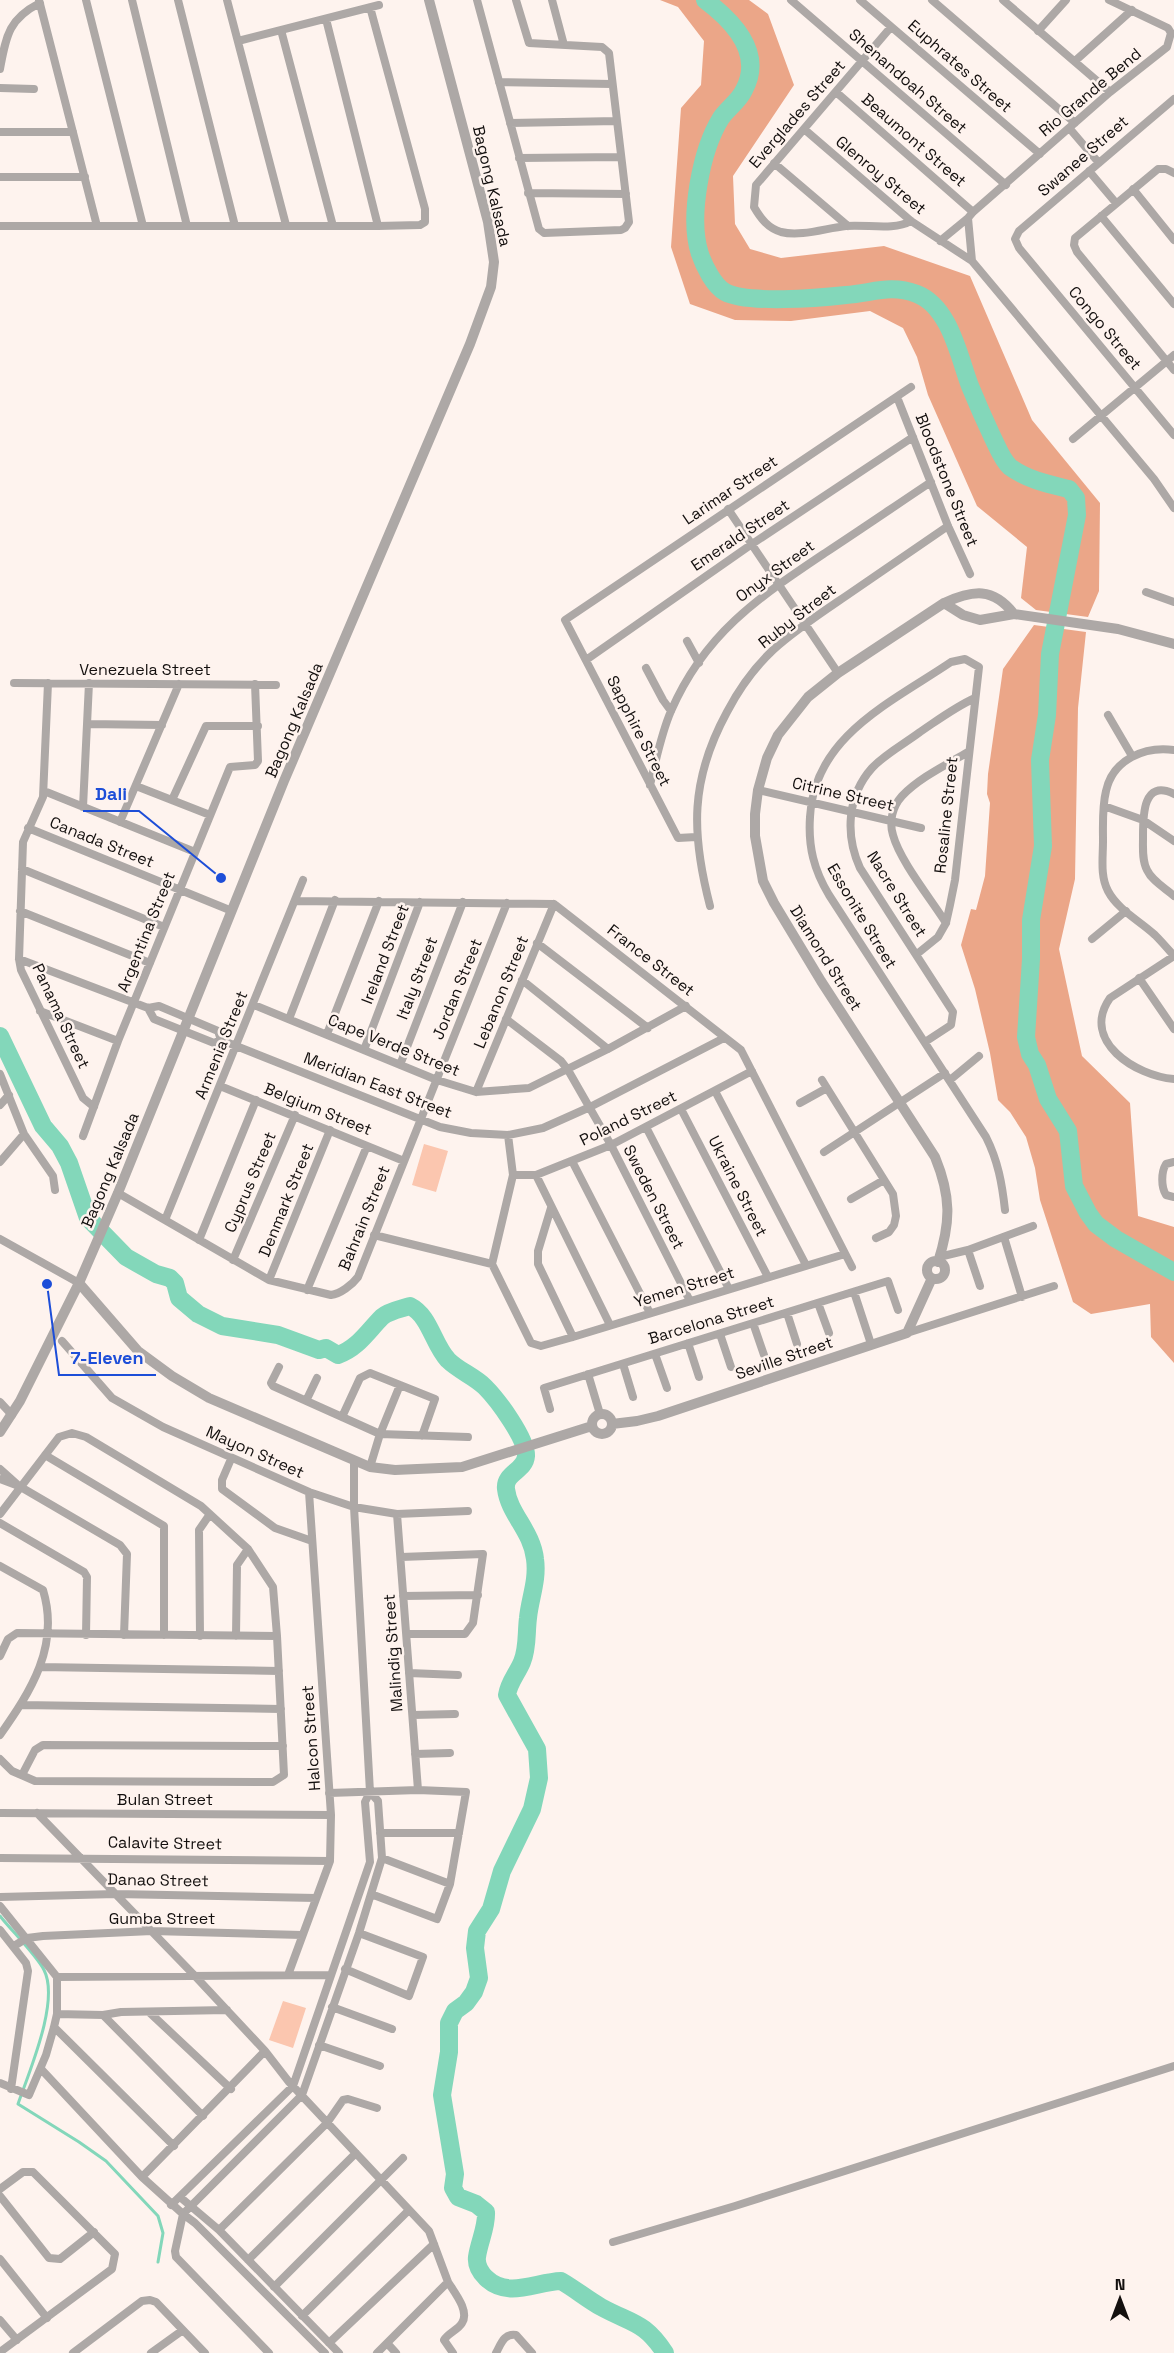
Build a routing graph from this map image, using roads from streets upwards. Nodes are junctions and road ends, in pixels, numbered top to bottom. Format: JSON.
{"nodes":[{"id":1,"x":86,"y":0,"type":"edge"},
{"id":2,"x":132,"y":0,"type":"edge"},
{"id":3,"x":178,"y":0,"type":"edge"},
{"id":4,"x":227,"y":0,"type":"edge"},
{"id":5,"x":429,"y":0,"type":"edge"},
{"id":6,"x":477,"y":0,"type":"edge"},
{"id":7,"x":516,"y":0,"type":"edge"},
{"id":8,"x":552,"y":0,"type":"edge"},
{"id":9,"x":791,"y":0,"type":"edge"},
{"id":10,"x":860,"y":0,"type":"edge"},
{"id":11,"x":932,"y":0,"type":"edge"},
{"id":12,"x":1003,"y":0,"type":"edge"},
{"id":13,"x":1066,"y":0,"type":"edge"},
{"id":14,"x":1109,"y":0,"type":"edge"},
{"id":15,"x":40,"y":2,"type":"edge"},
{"id":16,"x":1132,"y":10,"type":"junction"},
{"id":17,"x":326,"y":19,"type":"junction"},
{"id":18,"x":891,"y":27,"type":"junction"},
{"id":19,"x":281,"y":30,"type":"junction"},
{"id":20,"x":1038,"y":31,"type":"junction"},
{"id":21,"x":238,"y":41,"type":"junction"},
{"id":22,"x":564,"y":45,"type":"junction"},
{"id":23,"x":863,"y":61,"type":"junction"},
{"id":24,"x":1075,"y":61,"type":"junction"},
{"id":25,"x":0,"y":69,"type":"edge"},
{"id":26,"x":500,"y":82,"type":"junction"},
{"id":27,"x":612,"y":84,"type":"junction"},
{"id":28,"x":0,"y":88,"type":"edge"},
{"id":29,"x":34,"y":89,"type":"dead end"},
{"id":30,"x":836,"y":92,"type":"junction"},
{"id":31,"x":1110,"y":92,"type":"junction"},
{"id":32,"x":1173,"y":103,"type":"edge"},
{"id":33,"x":617,"y":121,"type":"junction"},
{"id":34,"x":510,"y":123,"type":"junction"},
{"id":35,"x":1073,"y":126,"type":"junction"},
{"id":36,"x":804,"y":129,"type":"junction"},
{"id":37,"x":0,"y":132,"type":"edge"},
{"id":38,"x":73,"y":132,"type":"junction"},
{"id":39,"x":1040,"y":154,"type":"junction"},
{"id":40,"x":621,"y":157,"type":"junction"},
{"id":41,"x":519,"y":158,"type":"junction"},
{"id":42,"x":774,"y":163,"type":"junction"},
{"id":43,"x":1099,"y":163,"type":"junction"},
{"id":44,"x":1089,"y":171,"type":"junction"},
{"id":45,"x":1170,"y":171,"type":"edge"},
{"id":46,"x":0,"y":177,"type":"edge"},
{"id":47,"x":85,"y":177,"type":"junction"},
{"id":48,"x":1006,"y":185,"type":"junction"},
{"id":49,"x":1133,"y":189,"type":"junction"},
{"id":50,"x":528,"y":193,"type":"junction"},
{"id":51,"x":626,"y":194,"type":"junction"},
{"id":52,"x":1116,"y":203,"type":"junction"},
{"id":53,"x":970,"y":215,"type":"junction"},
{"id":54,"x":1101,"y":216,"type":"junction"},
{"id":55,"x":911,"y":221,"type":"junction"},
{"id":56,"x":286,"y":225,"type":"junction"},
{"id":57,"x":0,"y":226,"type":"edge"},
{"id":58,"x":97,"y":226,"type":"junction"},
{"id":59,"x":142,"y":226,"type":"junction"},
{"id":60,"x":187,"y":226,"type":"junction"},
{"id":61,"x":235,"y":226,"type":"junction"},
{"id":62,"x":333,"y":226,"type":"junction"},
{"id":63,"x":378,"y":226,"type":"junction"},
{"id":64,"x":848,"y":226,"type":"junction"},
{"id":65,"x":1015,"y":239,"type":"joint"},
{"id":66,"x":1174,"y":240,"type":"edge"},
{"id":67,"x":940,"y":241,"type":"junction"},
{"id":68,"x":972,"y":261,"type":"junction"},
{"id":69,"x":1174,"y":304,"type":"edge"},
{"id":70,"x":1171,"y":358,"type":"edge"},
{"id":71,"x":1174,"y":370,"type":"edge"},
{"id":72,"x":911,"y":387,"type":"dead end"},
{"id":73,"x":1135,"y":388,"type":"junction"},
{"id":74,"x":897,"y":397,"type":"junction"},
{"id":75,"x":1101,"y":416,"type":"junction"},
{"id":76,"x":1174,"y":435,"type":"edge"},
{"id":77,"x":913,"y":437,"type":"junction"},
{"id":78,"x":1073,"y":439,"type":"dead end"},
{"id":79,"x":931,"y":482,"type":"junction"},
{"id":80,"x":1174,"y":508,"type":"edge"},
{"id":81,"x":728,"y":509,"type":"junction"},
{"id":82,"x":948,"y":526,"type":"junction"},
{"id":83,"x":752,"y":544,"type":"junction"},
{"id":84,"x":970,"y":574,"type":"dead end"},
{"id":85,"x":779,"y":584,"type":"junction"},
{"id":86,"x":1146,"y":592,"type":"dead end"},
{"id":87,"x":1174,"y":602,"type":"edge"},
{"id":88,"x":945,"y":603,"type":"junction"},
{"id":89,"x":1014,"y":614,"type":"junction"},
{"id":90,"x":566,"y":620,"type":"joint"},
{"id":91,"x":806,"y":624,"type":"junction"},
{"id":92,"x":687,"y":641,"type":"dead end"},
{"id":93,"x":1174,"y":644,"type":"edge"},
{"id":94,"x":586,"y":660,"type":"junction"},
{"id":95,"x":699,"y":663,"type":"junction"},
{"id":96,"x":978,"y":667,"type":"joint"},
{"id":97,"x":646,"y":668,"type":"dead end"},
{"id":98,"x":838,"y":673,"type":"junction"},
{"id":99,"x":14,"y":683,"type":"dead end"},
{"id":100,"x":48,"y":683,"type":"junction"},
{"id":101,"x":89,"y":683,"type":"junction"},
{"id":102,"x":178,"y":684,"type":"junction"},
{"id":103,"x":255,"y":684,"type":"junction"},
{"id":104,"x":276,"y":685,"type":"dead end"},
{"id":105,"x":975,"y":698,"type":"junction"},
{"id":106,"x":671,"y":711,"type":"junction"},
{"id":107,"x":1108,"y":715,"type":"dead end"},
{"id":108,"x":87,"y":724,"type":"junction"},
{"id":109,"x":162,"y":725,"type":"junction"},
{"id":110,"x":258,"y":726,"type":"junction"},
{"id":111,"x":1174,"y":750,"type":"edge"},
{"id":112,"x":968,"y":752,"type":"junction"},
{"id":113,"x":1132,"y":756,"type":"junction"},
{"id":114,"x":650,"y":785,"type":"junction"},
{"id":115,"x":136,"y":786,"type":"junction"},
{"id":116,"x":758,"y":790,"type":"junction"},
{"id":117,"x":44,"y":791,"type":"junction"},
{"id":118,"x":1174,"y":794,"type":"edge"},
{"id":119,"x":172,"y":801,"type":"junction"},
{"id":120,"x":811,"y":803,"type":"junction"},
{"id":121,"x":1104,"y":806,"type":"junction"},
{"id":122,"x":83,"y":807,"type":"junction"},
{"id":123,"x":851,"y":812,"type":"junction"},
{"id":124,"x":210,"y":816,"type":"junction"},
{"id":125,"x":1143,"y":820,"type":"junction"},
{"id":126,"x":891,"y":821,"type":"junction"},
{"id":127,"x":120,"y":822,"type":"junction"},
{"id":128,"x":28,"y":828,"type":"junction"},
{"id":129,"x":921,"y":828,"type":"dead end"},
{"id":130,"x":696,"y":837,"type":"junction"},
{"id":131,"x":1174,"y":841,"type":"edge"},
{"id":132,"x":195,"y":852,"type":"junction"},
{"id":133,"x":21,"y":869,"type":"junction"},
{"id":134,"x":303,"y":879,"type":"dead end"},
{"id":135,"x":179,"y":889,"type":"junction"},
{"id":136,"x":1174,"y":896,"type":"edge"},
{"id":137,"x":335,"y":900,"type":"junction"},
{"id":138,"x":295,"y":901,"type":"junction"},
{"id":139,"x":379,"y":901,"type":"junction"},
{"id":140,"x":420,"y":902,"type":"junction"},
{"id":141,"x":462,"y":902,"type":"junction"},
{"id":142,"x":507,"y":903,"type":"junction"},
{"id":143,"x":554,"y":904,"type":"junction"},
{"id":144,"x":710,"y":906,"type":"dead end"},
{"id":145,"x":20,"y":911,"type":"junction"},
{"id":146,"x":231,"y":911,"type":"junction"},
{"id":147,"x":1126,"y":911,"type":"junction"},
{"id":148,"x":946,"y":923,"type":"junction"},
{"id":149,"x":164,"y":927,"type":"junction"},
{"id":150,"x":1092,"y":939,"type":"dead end"},
{"id":151,"x":537,"y":943,"type":"junction"},
{"id":152,"x":917,"y":954,"type":"junction"},
{"id":153,"x":1174,"y":956,"type":"edge"},
{"id":154,"x":19,"y":958,"type":"junction"},
{"id":155,"x":150,"y":963,"type":"junction"},
{"id":156,"x":1139,"y":978,"type":"junction"},
{"id":157,"x":522,"y":980,"type":"junction"},
{"id":158,"x":134,"y":1002,"type":"junction"},
{"id":159,"x":254,"y":1005,"type":"junction"},
{"id":160,"x":686,"y":1006,"type":"junction"},
{"id":161,"x":148,"y":1008,"type":"junction"},
{"id":162,"x":40,"y":1011,"type":"junction"},
{"id":163,"x":188,"y":1018,"type":"junction"},
{"id":164,"x":290,"y":1019,"type":"junction"},
{"id":165,"x":506,"y":1019,"type":"junction"},
{"id":166,"x":648,"y":1028,"type":"junction"},
{"id":167,"x":1174,"y":1029,"type":"edge"},
{"id":168,"x":183,"y":1031,"type":"junction"},
{"id":169,"x":327,"y":1034,"type":"junction"},
{"id":170,"x":724,"y":1038,"type":"junction"},
{"id":171,"x":221,"y":1040,"type":"junction"},
{"id":172,"x":118,"y":1041,"type":"junction"},
{"id":173,"x":925,"y":1042,"type":"junction"},
{"id":174,"x":236,"y":1046,"type":"junction"},
{"id":175,"x":608,"y":1049,"type":"junction"},
{"id":176,"x":364,"y":1050,"type":"junction"},
{"id":177,"x":979,"y":1056,"type":"dead end"},
{"id":178,"x":400,"y":1065,"type":"junction"},
{"id":179,"x":568,"y":1070,"type":"junction"},
{"id":180,"x":752,"y":1071,"type":"junction"},
{"id":181,"x":0,"y":1074,"type":"edge"},
{"id":182,"x":948,"y":1076,"type":"junction"},
{"id":183,"x":1174,"y":1079,"type":"edge"},
{"id":184,"x":437,"y":1080,"type":"junction"},
{"id":185,"x":822,"y":1080,"type":"dead end"},
{"id":186,"x":220,"y":1086,"type":"junction"},
{"id":187,"x":827,"y":1088,"type":"junction"},
{"id":188,"x":715,"y":1091,"type":"junction"},
{"id":189,"x":476,"y":1092,"type":"junction"},
{"id":190,"x":9,"y":1095,"type":"junction"},
{"id":191,"x":256,"y":1100,"type":"junction"},
{"id":192,"x":800,"y":1103,"type":"dead end"},
{"id":193,"x":899,"y":1103,"type":"junction"},
{"id":194,"x":0,"y":1105,"type":"edge"},
{"id":195,"x":94,"y":1107,"type":"junction"},
{"id":196,"x":590,"y":1107,"type":"junction"},
{"id":197,"x":681,"y":1109,"type":"junction"},
{"id":198,"x":295,"y":1115,"type":"junction"},
{"id":199,"x":421,"y":1120,"type":"junction"},
{"id":200,"x":646,"y":1127,"type":"junction"},
{"id":201,"x":330,"y":1130,"type":"junction"},
{"id":202,"x":855,"y":1133,"type":"junction"},
{"id":203,"x":24,"y":1134,"type":"junction"},
{"id":204,"x":508,"y":1135,"type":"junction"},
{"id":205,"x":82,"y":1136,"type":"dead end"},
{"id":206,"x":611,"y":1145,"type":"junction"},
{"id":207,"x":367,"y":1146,"type":"junction"},
{"id":208,"x":824,"y":1152,"type":"dead end"},
{"id":209,"x":404,"y":1161,"type":"junction"},
{"id":210,"x":572,"y":1161,"type":"junction"},
{"id":211,"x":0,"y":1162,"type":"edge"},
{"id":212,"x":1174,"y":1162,"type":"edge"},
{"id":213,"x":513,"y":1175,"type":"junction"},
{"id":214,"x":536,"y":1175,"type":"junction"},
{"id":215,"x":884,"y":1180,"type":"junction"},
{"id":216,"x":55,"y":1190,"type":"dead end"},
{"id":217,"x":118,"y":1193,"type":"junction"},
{"id":218,"x":1174,"y":1197,"type":"edge"},
{"id":219,"x":851,"y":1199,"type":"dead end"},
{"id":220,"x":551,"y":1208,"type":"junction"},
{"id":221,"x":1005,"y":1210,"type":"dead end"},
{"id":222,"x":165,"y":1220,"type":"junction"},
{"id":223,"x":1033,"y":1226,"type":"dead end"},
{"id":224,"x":374,"y":1235,"type":"junction"},
{"id":225,"x":1004,"y":1237,"type":"junction"},
{"id":226,"x":876,"y":1238,"type":"dead end"},
{"id":227,"x":0,"y":1239,"type":"edge"},
{"id":228,"x":199,"y":1240,"type":"junction"},
{"id":229,"x":968,"y":1250,"type":"junction"},
{"id":230,"x":845,"y":1254,"type":"junction"},
{"id":231,"x":939,"y":1259,"type":"junction"},
{"id":232,"x":233,"y":1260,"type":"junction"},
{"id":233,"x":492,"y":1264,"type":"junction"},
{"id":234,"x":806,"y":1265,"type":"junction"},
{"id":235,"x":852,"y":1268,"type":"dead end"},
{"id":236,"x":768,"y":1277,"type":"junction"},
{"id":237,"x":269,"y":1280,"type":"junction"},
{"id":238,"x":79,"y":1283,"type":"junction"},
{"id":239,"x":980,"y":1286,"type":"dead end"},
{"id":240,"x":1054,"y":1286,"type":"dead end"},
{"id":241,"x":729,"y":1289,"type":"junction"},
{"id":242,"x":307,"y":1290,"type":"junction"},
{"id":243,"x":854,"y":1292,"type":"junction"},
{"id":244,"x":1022,"y":1297,"type":"junction"},
{"id":245,"x":690,"y":1301,"type":"junction"},
{"id":246,"x":818,"y":1303,"type":"junction"},
{"id":247,"x":898,"y":1310,"type":"dead end"},
{"id":248,"x":650,"y":1313,"type":"junction"},
{"id":249,"x":787,"y":1313,"type":"junction"},
{"id":250,"x":753,"y":1323,"type":"junction"},
{"id":251,"x":610,"y":1325,"type":"junction"},
{"id":252,"x":907,"y":1333,"type":"junction"},
{"id":253,"x":720,"y":1334,"type":"junction"},
{"id":254,"x":829,"y":1334,"type":"dead end"},
{"id":255,"x":573,"y":1337,"type":"junction"},
{"id":256,"x":62,"y":1341,"type":"dead end"},
{"id":257,"x":688,"y":1343,"type":"junction"},
{"id":258,"x":797,"y":1344,"type":"dead end"},
{"id":259,"x":872,"y":1344,"type":"junction"},
{"id":260,"x":655,"y":1354,"type":"junction"},
{"id":261,"x":764,"y":1355,"type":"dead end"},
{"id":262,"x":623,"y":1364,"type":"junction"},
{"id":263,"x":731,"y":1366,"type":"dead end"},
{"id":264,"x":279,"y":1367,"type":"dead end"},
{"id":265,"x":588,"y":1374,"type":"junction"},
{"id":266,"x":699,"y":1377,"type":"dead end"},
{"id":267,"x":317,"y":1378,"type":"dead end"},
{"id":268,"x":400,"y":1385,"type":"junction"},
{"id":269,"x":667,"y":1388,"type":"dead end"},
{"id":270,"x":633,"y":1396,"type":"dead end"},
{"id":271,"x":306,"y":1401,"type":"junction"},
{"id":272,"x":0,"y":1402,"type":"edge"},
{"id":273,"x":550,"y":1409,"type":"dead end"},
{"id":274,"x":600,"y":1414,"type":"junction"},
{"id":275,"x":8,"y":1416,"type":"edge"},
{"id":276,"x":342,"y":1417,"type":"junction"},
{"id":277,"x":612,"y":1424,"type":"junction"},
{"id":278,"x":592,"y":1426,"type":"junction"},
{"id":279,"x":0,"y":1432,"type":"edge"},
{"id":280,"x":381,"y":1434,"type":"junction"},
{"id":281,"x":422,"y":1436,"type":"junction"},
{"id":282,"x":468,"y":1437,"type":"dead end"},
{"id":283,"x":45,"y":1455,"type":"junction"},
{"id":284,"x":231,"y":1459,"type":"junction"},
{"id":285,"x":354,"y":1460,"type":"junction"},
{"id":286,"x":370,"y":1467,"type":"junction"},
{"id":287,"x":0,"y":1469,"type":"edge"},
{"id":288,"x":0,"y":1479,"type":"edge"},
{"id":289,"x":19,"y":1486,"type":"junction"},
{"id":290,"x":309,"y":1492,"type":"junction"},
{"id":291,"x":354,"y":1506,"type":"junction"},
{"id":292,"x":468,"y":1511,"type":"dead end"},
{"id":293,"x":0,"y":1514,"type":"edge"},
{"id":294,"x":210,"y":1514,"type":"junction"},
{"id":295,"x":397,"y":1514,"type":"junction"},
{"id":296,"x":0,"y":1522,"type":"edge"},
{"id":297,"x":312,"y":1541,"type":"junction"},
{"id":298,"x":248,"y":1549,"type":"junction"},
{"id":299,"x":400,"y":1557,"type":"junction"},
{"id":300,"x":0,"y":1566,"type":"edge"},
{"id":301,"x":478,"y":1595,"type":"junction"},
{"id":302,"x":403,"y":1596,"type":"junction"},
{"id":303,"x":49,"y":1634,"type":"junction"},
{"id":304,"x":407,"y":1634,"type":"junction"},
{"id":305,"x":86,"y":1635,"type":"junction"},
{"id":306,"x":124,"y":1635,"type":"junction"},
{"id":307,"x":164,"y":1635,"type":"junction"},
{"id":308,"x":200,"y":1636,"type":"junction"},
{"id":309,"x":236,"y":1636,"type":"junction"},
{"id":310,"x":277,"y":1636,"type":"junction"},
{"id":311,"x":0,"y":1656,"type":"edge"},
{"id":312,"x":40,"y":1667,"type":"junction"},
{"id":313,"x":279,"y":1671,"type":"junction"},
{"id":314,"x":409,"y":1673,"type":"junction"},
{"id":315,"x":458,"y":1675,"type":"dead end"},
{"id":316,"x":21,"y":1705,"type":"junction"},
{"id":317,"x":281,"y":1709,"type":"junction"},
{"id":318,"x":455,"y":1714,"type":"dead end"},
{"id":319,"x":413,"y":1715,"type":"junction"},
{"id":320,"x":0,"y":1735,"type":"edge"},
{"id":321,"x":283,"y":1746,"type":"junction"},
{"id":322,"x":415,"y":1754,"type":"junction"},
{"id":323,"x":450,"y":1754,"type":"dead end"},
{"id":324,"x":0,"y":1759,"type":"edge"},
{"id":325,"x":21,"y":1774,"type":"junction"},
{"id":326,"x":418,"y":1790,"type":"junction"},
{"id":327,"x":329,"y":1792,"type":"junction"},
{"id":328,"x":370,"y":1792,"type":"junction"},
{"id":329,"x":0,"y":1813,"type":"edge"},
{"id":330,"x":37,"y":1813,"type":"junction"},
{"id":331,"x":331,"y":1815,"type":"junction"},
{"id":332,"x":380,"y":1833,"type":"junction"},
{"id":333,"x":459,"y":1833,"type":"junction"},
{"id":334,"x":79,"y":1857,"type":"junction"},
{"id":335,"x":0,"y":1858,"type":"edge"},
{"id":336,"x":382,"y":1858,"type":"junction"},
{"id":337,"x":330,"y":1861,"type":"junction"},
{"id":338,"x":450,"y":1884,"type":"junction"},
{"id":339,"x":116,"y":1894,"type":"junction"},
{"id":340,"x":372,"y":1894,"type":"junction"},
{"id":341,"x":0,"y":1897,"type":"edge"},
{"id":342,"x":316,"y":1898,"type":"junction"},
{"id":343,"x":0,"y":1906,"type":"edge"},
{"id":344,"x":0,"y":1930,"type":"edge"},
{"id":345,"x":152,"y":1931,"type":"junction"},
{"id":346,"x":359,"y":1933,"type":"junction"},
{"id":347,"x":302,"y":1935,"type":"junction"},
{"id":348,"x":21,"y":1942,"type":"junction"},
{"id":349,"x":345,"y":1969,"type":"junction"},
{"id":350,"x":288,"y":1975,"type":"junction"},
{"id":351,"x":331,"y":1975,"type":"junction"},
{"id":352,"x":195,"y":1976,"type":"junction"},
{"id":353,"x":57,"y":1977,"type":"junction"},
{"id":354,"x":333,"y":2007,"type":"junction"},
{"id":355,"x":226,"y":2010,"type":"junction"},
{"id":356,"x":149,"y":2012,"type":"junction"},
{"id":357,"x":57,"y":2014,"type":"junction"},
{"id":358,"x":103,"y":2015,"type":"junction"},
{"id":359,"x":54,"y":2027,"type":"junction"},
{"id":360,"x":392,"y":2030,"type":"dead end"},
{"id":361,"x":319,"y":2045,"type":"junction"},
{"id":362,"x":265,"y":2051,"type":"junction"},
{"id":363,"x":380,"y":2066,"type":"dead end"},
{"id":364,"x":1174,"y":2066,"type":"edge"},
{"id":365,"x":41,"y":2069,"type":"junction"},
{"id":366,"x":0,"y":2083,"type":"edge"},
{"id":367,"x":293,"y":2086,"type":"junction"},
{"id":368,"x":231,"y":2089,"type":"junction"},
{"id":369,"x":19,"y":2091,"type":"junction"},
{"id":370,"x":302,"y":2095,"type":"junction"},
{"id":371,"x":377,"y":2108,"type":"dead end"},
{"id":372,"x":203,"y":2116,"type":"junction"},
{"id":373,"x":327,"y":2123,"type":"junction"},
{"id":374,"x":174,"y":2146,"type":"junction"},
{"id":375,"x":356,"y":2153,"type":"junction"},
{"id":376,"x":403,"y":2158,"type":"dead end"},
{"id":377,"x":142,"y":2177,"type":"junction"},
{"id":378,"x":382,"y":2181,"type":"junction"},
{"id":379,"x":0,"y":2189,"type":"edge"},
{"id":380,"x":0,"y":2196,"type":"edge"},
{"id":381,"x":180,"y":2197,"type":"junction"},
{"id":382,"x":171,"y":2205,"type":"junction"},
{"id":383,"x":190,"y":2205,"type":"junction"},
{"id":384,"x":409,"y":2210,"type":"junction"},
{"id":385,"x":183,"y":2214,"type":"junction"},
{"id":386,"x":219,"y":2230,"type":"junction"},
{"id":387,"x":94,"y":2232,"type":"junction"},
{"id":388,"x":613,"y":2241,"type":"dead end"},
{"id":389,"x":434,"y":2244,"type":"junction"},
{"id":390,"x":0,"y":2259,"type":"edge"},
{"id":391,"x":248,"y":2260,"type":"junction"},
{"id":392,"x":448,"y":2282,"type":"junction"},
{"id":393,"x":274,"y":2287,"type":"junction"},
{"id":394,"x":302,"y":2316,"type":"junction"},
{"id":395,"x":47,"y":2318,"type":"junction"},
{"id":396,"x":0,"y":2320,"type":"edge"},
{"id":397,"x":183,"y":2330,"type":"junction"},
{"id":398,"x":16,"y":2340,"type":"junction"},
{"id":399,"x":329,"y":2343,"type":"junction"},
{"id":400,"x":387,"y":2343,"type":"junction"},
{"id":401,"x":0,"y":2352,"type":"edge"},
{"id":402,"x":73,"y":2353,"type":"edge"},
{"id":403,"x":151,"y":2353,"type":"edge"},
{"id":404,"x":205,"y":2353,"type":"edge"},
{"id":405,"x":269,"y":2353,"type":"edge"},
{"id":406,"x":324,"y":2353,"type":"edge"},
{"id":407,"x":339,"y":2353,"type":"edge"},
{"id":408,"x":377,"y":2353,"type":"edge"},
{"id":409,"x":396,"y":2353,"type":"edge"},
{"id":410,"x":453,"y":2353,"type":"edge"},
{"id":411,"x":496,"y":2353,"type":"edge"},
{"id":412,"x":532,"y":2353,"type":"edge"}],
"edges":[{"from":1,"to":59,"type":"street"},
{"from":2,"to":60,"type":"street"},
{"from":3,"to":61,"type":"street"},
{"from":4,"to":21,"type":"street"},
{"from":5,"to":146,"type":"street","name":"Bagong Kalsada"},
{"from":6,"to":26,"type":"street"},
{"from":7,"to":22,"type":"street"},
{"from":8,"to":22,"type":"street"},
{"from":9,"to":23,"type":"street","name":"Shenandoah Street"},
{"from":10,"to":18,"type":"street","name":"Euphrates Street"},
{"from":11,"to":35,"type":"street"},
{"from":12,"to":20,"type":"street"},
{"from":13,"to":20,"type":"street"},
{"from":14,"to":16,"type":"street","name":"Rio Grande Bend"},
{"from":15,"to":25,"type":"street"},
{"from":15,"to":38,"type":"street"},
{"from":16,"to":24,"type":"street"},
{"from":16,"to":31,"type":"street","name":"Rio Grande Bend"},
{"from":17,"to":19,"type":"street"},
{"from":17,"to":63,"type":"street"},
{"from":17,"to":63,"type":"street"},
{"from":18,"to":23,"type":"street","name":"Everglades Street"},
{"from":18,"to":39,"type":"street","name":"Euphrates Street"},
{"from":19,"to":21,"type":"street"},
{"from":19,"to":62,"type":"street"},
{"from":20,"to":24,"type":"street"},
{"from":21,"to":56,"type":"street"},
{"from":22,"to":27,"type":"street"},
{"from":23,"to":30,"type":"street","name":"Everglades Street"},
{"from":23,"to":48,"type":"street","name":"Shenandoah Street"},
{"from":24,"to":31,"type":"street"},
{"from":26,"to":27,"type":"street"},
{"from":26,"to":34,"type":"street"},
{"from":27,"to":33,"type":"street"},
{"from":28,"to":29,"type":"street"},
{"from":30,"to":36,"type":"street","name":"Everglades Street"},
{"from":30,"to":53,"type":"street","name":"Beaumont Street"},
{"from":31,"to":35,"type":"street","name":"Rio Grande Bend"},
{"from":32,"to":43,"type":"street","name":"Swanee Street"},
{"from":33,"to":34,"type":"street"},
{"from":33,"to":40,"type":"street"},
{"from":34,"to":41,"type":"street"},
{"from":35,"to":39,"type":"street","name":"Rio Grande Bend"},
{"from":35,"to":43,"type":"street"},
{"from":36,"to":42,"type":"street","name":"Everglades Street"},
{"from":36,"to":55,"type":"street","name":"Glenroy Street"},
{"from":37,"to":38,"type":"street"},
{"from":38,"to":47,"type":"street"},
{"from":39,"to":48,"type":"street","name":"Rio Grande Bend"},
{"from":40,"to":41,"type":"street"},
{"from":40,"to":51,"type":"street"},
{"from":41,"to":50,"type":"street"},
{"from":42,"to":64,"type":"street"},
{"from":42,"to":64,"type":"street","name":"Everglades Street"},
{"from":43,"to":44,"type":"street","name":"Swanee Street"},
{"from":44,"to":52,"type":"street"},
{"from":44,"to":65,"type":"street","name":"Swanee Street"},
{"from":45,"to":49,"type":"street"},
{"from":46,"to":47,"type":"street"},
{"from":47,"to":58,"type":"street"},
{"from":48,"to":53,"type":"street","name":"Rio Grande Bend"},
{"from":49,"to":52,"type":"street"},
{"from":49,"to":66,"type":"street"},
{"from":50,"to":51,"type":"street"},
{"from":50,"to":51,"type":"street"},
{"from":52,"to":54,"type":"street"},
{"from":53,"to":67,"type":"street","name":"Rio Grande Bend"},
{"from":53,"to":68,"type":"street"},
{"from":54,"to":69,"type":"street"},
{"from":54,"to":70,"type":"street"},
{"from":55,"to":64,"type":"street","name":"Everglades Street"},
{"from":55,"to":67,"type":"street","name":"Glenroy Street"},
{"from":56,"to":61,"type":"street"},
{"from":56,"to":62,"type":"street"},
{"from":57,"to":58,"type":"street"},
{"from":58,"to":59,"type":"street"},
{"from":59,"to":60,"type":"street"},
{"from":60,"to":61,"type":"street"},
{"from":62,"to":63,"type":"street"},
{"from":65,"to":73,"type":"street","name":"Congo Street"},
{"from":67,"to":68,"type":"street"},
{"from":68,"to":75,"type":"street"},
{"from":70,"to":71,"type":"street"},
{"from":70,"to":73,"type":"street"},
{"from":72,"to":74,"type":"street","name":"Larimar Street"},
{"from":73,"to":75,"type":"street"},
{"from":73,"to":76,"type":"street","name":"Congo Street"},
{"from":74,"to":77,"type":"street","name":"Bloodstone Street"},
{"from":74,"to":81,"type":"street","name":"Larimar Street"},
{"from":75,"to":78,"type":"street"},
{"from":75,"to":80,"type":"street"},
{"from":77,"to":79,"type":"street","name":"Bloodstone Street"},
{"from":77,"to":83,"type":"street","name":"Emerald Street"},
{"from":79,"to":82,"type":"street","name":"Bloodstone Street"},
{"from":79,"to":85,"type":"street","name":"Onyx Street"},
{"from":81,"to":83,"type":"street"},
{"from":81,"to":90,"type":"street","name":"Larimar Street"},
{"from":82,"to":84,"type":"street","name":"Bloodstone Street"},
{"from":82,"to":91,"type":"street","name":"Ruby Street"},
{"from":83,"to":85,"type":"street"},
{"from":83,"to":94,"type":"street","name":"Emerald Street"},
{"from":85,"to":91,"type":"street"},
{"from":85,"to":95,"type":"street","name":"Onyx Street"},
{"from":86,"to":87,"type":"street"},
{"from":88,"to":89,"type":"street"},
{"from":88,"to":89,"type":"street","name":"Diamond Street"},
{"from":88,"to":98,"type":"street","name":"Diamond Street"},
{"from":89,"to":93,"type":"street"},
{"from":90,"to":94,"type":"street","name":"Sapphire Street"},
{"from":91,"to":98,"type":"street"},
{"from":91,"to":130,"type":"street","name":"Ruby Street"},
{"from":92,"to":95,"type":"street"},
{"from":94,"to":114,"type":"street","name":"Sapphire Street"},
{"from":95,"to":106,"type":"street","name":"Onyx Street"},
{"from":96,"to":105,"type":"street","name":"Rosaline Street"},
{"from":96,"to":120,"type":"street","name":"Essonite Street"},
{"from":97,"to":106,"type":"street"},
{"from":98,"to":116,"type":"street","name":"Diamond Street"},
{"from":99,"to":100,"type":"street","name":"Venezuela Street"},
{"from":100,"to":101,"type":"street","name":"Venezuela Street"},
{"from":100,"to":117,"type":"street","name":"Panama Street"},
{"from":101,"to":102,"type":"street","name":"Venezuela Street"},
{"from":101,"to":108,"type":"street"},
{"from":102,"to":103,"type":"street","name":"Venezuela Street"},
{"from":102,"to":109,"type":"street"},
{"from":103,"to":104,"type":"street","name":"Venezuela Street"},
{"from":103,"to":110,"type":"street","name":"Argentina Street"},
{"from":105,"to":112,"type":"street","name":"Rosaline Street"},
{"from":105,"to":123,"type":"street","name":"Nacre Street"},
{"from":106,"to":114,"type":"street","name":"Onyx Street"},
{"from":107,"to":113,"type":"street"},
{"from":108,"to":109,"type":"street"},
{"from":108,"to":122,"type":"street"},
{"from":109,"to":115,"type":"street"},
{"from":110,"to":119,"type":"street"},
{"from":110,"to":124,"type":"street","name":"Argentina Street"},
{"from":111,"to":113,"type":"street"},
{"from":112,"to":126,"type":"street"},
{"from":112,"to":148,"type":"street","name":"Rosaline Street"},
{"from":113,"to":121,"type":"street"},
{"from":114,"to":130,"type":"street","name":"Sapphire Street"},
{"from":115,"to":119,"type":"street"},
{"from":115,"to":127,"type":"street"},
{"from":116,"to":120,"type":"street","name":"Citrine Street"},
{"from":116,"to":193,"type":"street","name":"Diamond Street"},
{"from":117,"to":122,"type":"street"},
{"from":117,"to":128,"type":"street","name":"Panama Street"},
{"from":118,"to":125,"type":"street"},
{"from":119,"to":124,"type":"street"},
{"from":120,"to":123,"type":"street","name":"Citrine Street"},
{"from":120,"to":173,"type":"street","name":"Essonite Street"},
{"from":121,"to":125,"type":"street"},
{"from":121,"to":147,"type":"street"},
{"from":122,"to":127,"type":"street"},
{"from":123,"to":126,"type":"street","name":"Citrine Street"},
{"from":123,"to":152,"type":"street","name":"Nacre Street"},
{"from":124,"to":132,"type":"street","name":"Argentina Street"},
{"from":125,"to":131,"type":"street"},
{"from":125,"to":136,"type":"street"},
{"from":126,"to":129,"type":"street","name":"Citrine Street"},
{"from":126,"to":148,"type":"street"},
{"from":127,"to":132,"type":"street"},
{"from":128,"to":133,"type":"street","name":"Panama Street"},
{"from":128,"to":135,"type":"street","name":"Canada Street"},
{"from":130,"to":144,"type":"street","name":"Ruby Street"},
{"from":132,"to":135,"type":"street","name":"Argentina Street"},
{"from":133,"to":145,"type":"street","name":"Panama Street"},
{"from":133,"to":149,"type":"street"},
{"from":134,"to":138,"type":"street","name":"Armenia Street"},
{"from":135,"to":146,"type":"street","name":"Canada Street"},
{"from":135,"to":149,"type":"street","name":"Argentina Street"},
{"from":137,"to":138,"type":"street"},
{"from":137,"to":139,"type":"street"},
{"from":137,"to":164,"type":"street"},
{"from":138,"to":159,"type":"street","name":"Armenia Street"},
{"from":139,"to":140,"type":"street"},
{"from":139,"to":169,"type":"street"},
{"from":140,"to":141,"type":"street"},
{"from":140,"to":176,"type":"street","name":"Ireland Street"},
{"from":141,"to":142,"type":"street"},
{"from":141,"to":178,"type":"street","name":"Italy Street"},
{"from":142,"to":143,"type":"street"},
{"from":142,"to":184,"type":"street","name":"Jordan Street"},
{"from":143,"to":151,"type":"street","name":"Lebanon Street"},
{"from":143,"to":160,"type":"street","name":"France Street"},
{"from":145,"to":154,"type":"street","name":"Panama Street"},
{"from":145,"to":155,"type":"street"},
{"from":146,"to":163,"type":"street","name":"Bagong Kalsada"},
{"from":147,"to":150,"type":"street"},
{"from":147,"to":153,"type":"street"},
{"from":148,"to":152,"type":"street","name":"Rosaline Street"},
{"from":149,"to":155,"type":"street","name":"Argentina Street"},
{"from":151,"to":157,"type":"street","name":"Lebanon Street"},
{"from":151,"to":166,"type":"street"},
{"from":152,"to":173,"type":"street","name":"Nacre Street"},
{"from":153,"to":156,"type":"street"},
{"from":154,"to":158,"type":"street"},
{"from":154,"to":162,"type":"street","name":"Panama Street"},
{"from":155,"to":158,"type":"street","name":"Argentina Street"},
{"from":156,"to":167,"type":"street"},
{"from":156,"to":183,"type":"street"},
{"from":157,"to":165,"type":"street","name":"Lebanon Street"},
{"from":157,"to":175,"type":"street"},
{"from":158,"to":161,"type":"street"},
{"from":158,"to":172,"type":"street","name":"Argentina Street"},
{"from":159,"to":164,"type":"street","name":"Cape Verde Street"},
{"from":159,"to":174,"type":"street","name":"Armenia Street"},
{"from":160,"to":166,"type":"street","name":"Cape Verde Street"},
{"from":160,"to":170,"type":"street","name":"France Street"},
{"from":161,"to":163,"type":"street","name":"Meridian East Street"},
{"from":161,"to":168,"type":"street","name":"Meridian East Street"},
{"from":162,"to":172,"type":"street"},
{"from":162,"to":195,"type":"street","name":"Panama Street"},
{"from":163,"to":168,"type":"street","name":"Bagong Kalsada"},
{"from":163,"to":171,"type":"street","name":"Meridian East Street"},
{"from":164,"to":169,"type":"street","name":"Cape Verde Street"},
{"from":165,"to":179,"type":"street","name":"Sweden Street"},
{"from":165,"to":189,"type":"street","name":"Lebanon Street"},
{"from":166,"to":175,"type":"street","name":"Cape Verde Street"},
{"from":168,"to":171,"type":"street","name":"Meridian East Street"},
{"from":168,"to":217,"type":"street","name":"Bagong Kalsada"},
{"from":169,"to":176,"type":"street","name":"Cape Verde Street"},
{"from":170,"to":180,"type":"street","name":"France Street"},
{"from":170,"to":196,"type":"street","name":"Meridian East Street"},
{"from":171,"to":174,"type":"street","name":"Meridian East Street"},
{"from":172,"to":195,"type":"street","name":"Argentina Street"},
{"from":173,"to":182,"type":"street","name":"Essonite Street"},
{"from":174,"to":186,"type":"street","name":"Armenia Street"},
{"from":174,"to":199,"type":"street","name":"Meridian East Street"},
{"from":175,"to":179,"type":"street","name":"Cape Verde Street"},
{"from":176,"to":178,"type":"street","name":"Cape Verde Street"},
{"from":177,"to":182,"type":"street"},
{"from":178,"to":184,"type":"street","name":"Cape Verde Street"},
{"from":179,"to":189,"type":"street","name":"Cape Verde Street"},
{"from":179,"to":196,"type":"street","name":"Sweden Street"},
{"from":180,"to":188,"type":"street","name":"Poland Street"},
{"from":180,"to":230,"type":"street","name":"France Street"},
{"from":181,"to":190,"type":"street"},
{"from":182,"to":193,"type":"street"},
{"from":182,"to":221,"type":"street","name":"Essonite Street"},
{"from":184,"to":189,"type":"street","name":"Cape Verde Street"},
{"from":184,"to":199,"type":"street","name":"Jordan Street"},
{"from":185,"to":187,"type":"street"},
{"from":186,"to":191,"type":"street","name":"Belgium Street"},
{"from":186,"to":222,"type":"street","name":"Armenia Street"},
{"from":187,"to":192,"type":"street"},
{"from":187,"to":202,"type":"street"},
{"from":188,"to":197,"type":"street","name":"Poland Street"},
{"from":188,"to":234,"type":"street"},
{"from":190,"to":194,"type":"street"},
{"from":190,"to":203,"type":"street"},
{"from":191,"to":198,"type":"street","name":"Belgium Street"},
{"from":191,"to":228,"type":"street"},
{"from":193,"to":202,"type":"street"},
{"from":193,"to":231,"type":"street","name":"Diamond Street"},
{"from":195,"to":205,"type":"street","name":"Argentina Street"},
{"from":196,"to":204,"type":"street","name":"Meridian East Street"},
{"from":196,"to":206,"type":"street","name":"Sweden Street"},
{"from":197,"to":200,"type":"street","name":"Poland Street"},
{"from":197,"to":236,"type":"street","name":"Ukraine Street"},
{"from":198,"to":201,"type":"street","name":"Belgium Street"},
{"from":198,"to":232,"type":"street","name":"Cyprus Street"},
{"from":199,"to":204,"type":"street","name":"Meridian East Street"},
{"from":199,"to":209,"type":"street","name":"Bahrain Street"},
{"from":200,"to":206,"type":"street","name":"Poland Street"},
{"from":200,"to":241,"type":"street"},
{"from":201,"to":207,"type":"street","name":"Belgium Street"},
{"from":201,"to":237,"type":"street","name":"Denmark Street"},
{"from":202,"to":208,"type":"street"},
{"from":202,"to":215,"type":"street"},
{"from":203,"to":211,"type":"street"},
{"from":203,"to":216,"type":"street"},
{"from":204,"to":213,"type":"street"},
{"from":206,"to":210,"type":"street","name":"Poland Street"},
{"from":206,"to":245,"type":"street","name":"Sweden Street"},
{"from":207,"to":209,"type":"street","name":"Belgium Street"},
{"from":207,"to":242,"type":"street"},
{"from":209,"to":224,"type":"street","name":"Bahrain Street"},
{"from":210,"to":214,"type":"street","name":"Poland Street"},
{"from":210,"to":248,"type":"street"},
{"from":212,"to":218,"type":"street"},
{"from":213,"to":214,"type":"street","name":"Poland Street"},
{"from":213,"to":233,"type":"street"},
{"from":214,"to":220,"type":"street"},
{"from":215,"to":219,"type":"street"},
{"from":215,"to":226,"type":"street"},
{"from":217,"to":222,"type":"street","name":"Bahrain Street"},
{"from":217,"to":238,"type":"street","name":"Bagong Kalsada"},
{"from":220,"to":251,"type":"street"},
{"from":220,"to":255,"type":"street"},
{"from":222,"to":228,"type":"street","name":"Bahrain Street"},
{"from":223,"to":225,"type":"street"},
{"from":224,"to":233,"type":"street"},
{"from":224,"to":242,"type":"street","name":"Bahrain Street"},
{"from":225,"to":229,"type":"street"},
{"from":225,"to":244,"type":"street"},
{"from":227,"to":238,"type":"street"},
{"from":228,"to":232,"type":"street","name":"Bahrain Street"},
{"from":229,"to":231,"type":"street"},
{"from":229,"to":239,"type":"street"},
{"from":230,"to":234,"type":"street","name":"Yemen Street"},
{"from":230,"to":235,"type":"street","name":"France Street"},
{"from":231,"to":252,"type":"street","name":"Diamond Street"},
{"from":232,"to":237,"type":"street","name":"Bahrain Street"},
{"from":233,"to":255,"type":"street","name":"Yemen Street"},
{"from":234,"to":236,"type":"street","name":"Yemen Street"},
{"from":236,"to":241,"type":"street","name":"Yemen Street"},
{"from":237,"to":242,"type":"street","name":"Bahrain Street"},
{"from":238,"to":275,"type":"street","name":"Bagong Kalsada"},
{"from":238,"to":285,"type":"street"},
{"from":240,"to":244,"type":"street"},
{"from":241,"to":245,"type":"street","name":"Yemen Street"},
{"from":243,"to":246,"type":"street","name":"Barcelona Street"},
{"from":243,"to":247,"type":"street","name":"Barcelona Street"},
{"from":243,"to":259,"type":"street"},
{"from":244,"to":252,"type":"street"},
{"from":245,"to":248,"type":"street","name":"Yemen Street"},
{"from":246,"to":249,"type":"street","name":"Barcelona Street"},
{"from":246,"to":254,"type":"street"},
{"from":248,"to":251,"type":"street","name":"Yemen Street"},
{"from":249,"to":250,"type":"street","name":"Barcelona Street"},
{"from":249,"to":258,"type":"street"},
{"from":250,"to":253,"type":"street","name":"Barcelona Street"},
{"from":250,"to":261,"type":"street"},
{"from":251,"to":255,"type":"street","name":"Yemen Street"},
{"from":252,"to":259,"type":"street","name":"Seville Street"},
{"from":253,"to":257,"type":"street","name":"Barcelona Street"},
{"from":253,"to":263,"type":"street"},
{"from":256,"to":284,"type":"street","name":"Mayon Street"},
{"from":257,"to":260,"type":"street","name":"Barcelona Street"},
{"from":257,"to":266,"type":"street"},
{"from":259,"to":277,"type":"street","name":"Seville Street"},
{"from":260,"to":262,"type":"street","name":"Barcelona Street"},
{"from":260,"to":269,"type":"street"},
{"from":262,"to":265,"type":"street","name":"Barcelona Street"},
{"from":262,"to":270,"type":"street"},
{"from":264,"to":271,"type":"street"},
{"from":265,"to":273,"type":"street","name":"Barcelona Street"},
{"from":265,"to":274,"type":"street"},
{"from":267,"to":271,"type":"street"},
{"from":268,"to":276,"type":"street"},
{"from":268,"to":280,"type":"street"},
{"from":268,"to":281,"type":"street"},
{"from":271,"to":276,"type":"street"},
{"from":272,"to":275,"type":"street"},
{"from":274,"to":277,"type":"street"},
{"from":274,"to":278,"type":"street"},
{"from":275,"to":279,"type":"street","name":"Bagong Kalsada"},
{"from":276,"to":280,"type":"street"},
{"from":277,"to":278,"type":"street"},
{"from":278,"to":286,"type":"street"},
{"from":280,"to":281,"type":"street"},
{"from":280,"to":286,"type":"street"},
{"from":281,"to":282,"type":"street"},
{"from":283,"to":289,"type":"street"},
{"from":283,"to":294,"type":"street"},
{"from":283,"to":307,"type":"street"},
{"from":284,"to":290,"type":"street","name":"Mayon Street"},
{"from":284,"to":297,"type":"street"},
{"from":285,"to":286,"type":"street"},
{"from":285,"to":291,"type":"street"},
{"from":287,"to":289,"type":"street"},
{"from":288,"to":289,"type":"street"},
{"from":289,"to":293,"type":"street"},
{"from":289,"to":306,"type":"street"},
{"from":290,"to":291,"type":"street","name":"Mayon Street"},
{"from":290,"to":297,"type":"street","name":"Halcon Street"},
{"from":291,"to":295,"type":"street","name":"Mayon Street"},
{"from":291,"to":328,"type":"street"},
{"from":292,"to":295,"type":"street","name":"Mayon Street"},
{"from":294,"to":298,"type":"street"},
{"from":294,"to":308,"type":"street"},
{"from":295,"to":299,"type":"street","name":"Malindig Street"},
{"from":296,"to":305,"type":"street"},
{"from":297,"to":327,"type":"street","name":"Halcon Street"},
{"from":298,"to":309,"type":"street"},
{"from":298,"to":310,"type":"street"},
{"from":299,"to":301,"type":"street"},
{"from":299,"to":302,"type":"street","name":"Malindig Street"},
{"from":300,"to":303,"type":"street"},
{"from":301,"to":302,"type":"street"},
{"from":301,"to":304,"type":"street"},
{"from":302,"to":304,"type":"street","name":"Malindig Street"},
{"from":303,"to":305,"type":"street"},
{"from":303,"to":311,"type":"street"},
{"from":303,"to":312,"type":"street"},
{"from":304,"to":314,"type":"street","name":"Malindig Street"},
{"from":305,"to":306,"type":"street"},
{"from":306,"to":307,"type":"street"},
{"from":307,"to":308,"type":"street"},
{"from":308,"to":309,"type":"street"},
{"from":309,"to":310,"type":"street"},
{"from":310,"to":313,"type":"street"},
{"from":312,"to":313,"type":"street"},
{"from":312,"to":316,"type":"street"},
{"from":313,"to":317,"type":"street"},
{"from":314,"to":315,"type":"street"},
{"from":314,"to":319,"type":"street","name":"Malindig Street"},
{"from":316,"to":317,"type":"street"},
{"from":316,"to":320,"type":"street"},
{"from":317,"to":321,"type":"street"},
{"from":318,"to":319,"type":"street"},
{"from":319,"to":322,"type":"street","name":"Malindig Street"},
{"from":321,"to":325,"type":"street"},
{"from":321,"to":325,"type":"street"},
{"from":322,"to":323,"type":"street"},
{"from":322,"to":326,"type":"street","name":"Malindig Street"},
{"from":324,"to":325,"type":"street"},
{"from":326,"to":328,"type":"street"},
{"from":326,"to":333,"type":"street"},
{"from":327,"to":328,"type":"street"},
{"from":327,"to":331,"type":"street","name":"Halcon Street"},
{"from":328,"to":332,"type":"street"},
{"from":328,"to":351,"type":"street"},
{"from":329,"to":330,"type":"street","name":"Bulan Street"},
{"from":330,"to":331,"type":"street","name":"Bulan Street"},
{"from":330,"to":334,"type":"street"},
{"from":331,"to":337,"type":"street","name":"Halcon Street"},
{"from":332,"to":333,"type":"street"},
{"from":332,"to":336,"type":"street"},
{"from":333,"to":338,"type":"street"},
{"from":334,"to":335,"type":"street","name":"Calavite Street"},
{"from":334,"to":337,"type":"street","name":"Calavite Street"},
{"from":334,"to":339,"type":"street"},
{"from":336,"to":338,"type":"street"},
{"from":336,"to":340,"type":"street"},
{"from":337,"to":342,"type":"street","name":"Halcon Street"},
{"from":338,"to":340,"type":"street"},
{"from":339,"to":341,"type":"street","name":"Danao Street"},
{"from":339,"to":342,"type":"street","name":"Danao Street"},
{"from":339,"to":345,"type":"street"},
{"from":340,"to":346,"type":"street"},
{"from":342,"to":347,"type":"street","name":"Halcon Street"},
{"from":343,"to":348,"type":"street"},
{"from":344,"to":348,"type":"street"},
{"from":345,"to":347,"type":"street","name":"Gumba Street"},
{"from":345,"to":348,"type":"street","name":"Gumba Street"},
{"from":345,"to":352,"type":"street"},
{"from":346,"to":349,"type":"street"},
{"from":346,"to":349,"type":"street"},
{"from":347,"to":350,"type":"street","name":"Halcon Street"},
{"from":348,"to":353,"type":"street"},
{"from":348,"to":369,"type":"street"},
{"from":349,"to":354,"type":"street"},
{"from":350,"to":351,"type":"street"},
{"from":350,"to":352,"type":"street"},
{"from":351,"to":367,"type":"street"},
{"from":352,"to":353,"type":"street"},
{"from":352,"to":355,"type":"street"},
{"from":353,"to":357,"type":"street"},
{"from":354,"to":360,"type":"street"},
{"from":354,"to":361,"type":"street"},
{"from":355,"to":356,"type":"street"},
{"from":355,"to":362,"type":"street"},
{"from":356,"to":358,"type":"street"},
{"from":356,"to":368,"type":"street"},
{"from":357,"to":358,"type":"street"},
{"from":357,"to":359,"type":"street"},
{"from":358,"to":372,"type":"street"},
{"from":359,"to":365,"type":"street"},
{"from":359,"to":374,"type":"street"},
{"from":361,"to":363,"type":"street"},
{"from":361,"to":370,"type":"street"},
{"from":362,"to":367,"type":"street"},
{"from":362,"to":368,"type":"street"},
{"from":364,"to":388,"type":"street"},
{"from":365,"to":369,"type":"street"},
{"from":365,"to":377,"type":"street"},
{"from":366,"to":369,"type":"street"},
{"from":367,"to":370,"type":"street"},
{"from":367,"to":381,"type":"street"},
{"from":368,"to":372,"type":"street"},
{"from":370,"to":373,"type":"street"},
{"from":370,"to":383,"type":"street"},
{"from":371,"to":373,"type":"street"},
{"from":372,"to":374,"type":"street"},
{"from":373,"to":375,"type":"street"},
{"from":373,"to":386,"type":"street"},
{"from":374,"to":377,"type":"street"},
{"from":375,"to":378,"type":"street"},
{"from":375,"to":391,"type":"street"},
{"from":376,"to":378,"type":"street"},
{"from":377,"to":382,"type":"street"},
{"from":378,"to":384,"type":"street"},
{"from":378,"to":393,"type":"street"},
{"from":379,"to":387,"type":"street"},
{"from":380,"to":387,"type":"street"},
{"from":381,"to":382,"type":"street"},
{"from":381,"to":383,"type":"street"},
{"from":382,"to":385,"type":"street"},
{"from":383,"to":385,"type":"street"},
{"from":383,"to":386,"type":"street"},
{"from":384,"to":389,"type":"street"},
{"from":384,"to":394,"type":"street"},
{"from":385,"to":405,"type":"street"},
{"from":385,"to":406,"type":"street"},
{"from":386,"to":391,"type":"street"},
{"from":387,"to":395,"type":"street"},
{"from":389,"to":392,"type":"street"},
{"from":389,"to":399,"type":"street"},
{"from":390,"to":395,"type":"street"},
{"from":391,"to":393,"type":"street"},
{"from":392,"to":400,"type":"street"},
{"from":392,"to":410,"type":"street"},
{"from":393,"to":394,"type":"street"},
{"from":394,"to":399,"type":"street"},
{"from":395,"to":398,"type":"street"},
{"from":396,"to":398,"type":"street"},
{"from":397,"to":402,"type":"street"},
{"from":397,"to":403,"type":"street"},
{"from":397,"to":404,"type":"street"},
{"from":398,"to":401,"type":"street"},
{"from":399,"to":407,"type":"street"},
{"from":400,"to":408,"type":"street"},
{"from":400,"to":409,"type":"street"},
{"from":411,"to":412,"type":"street"}]}
